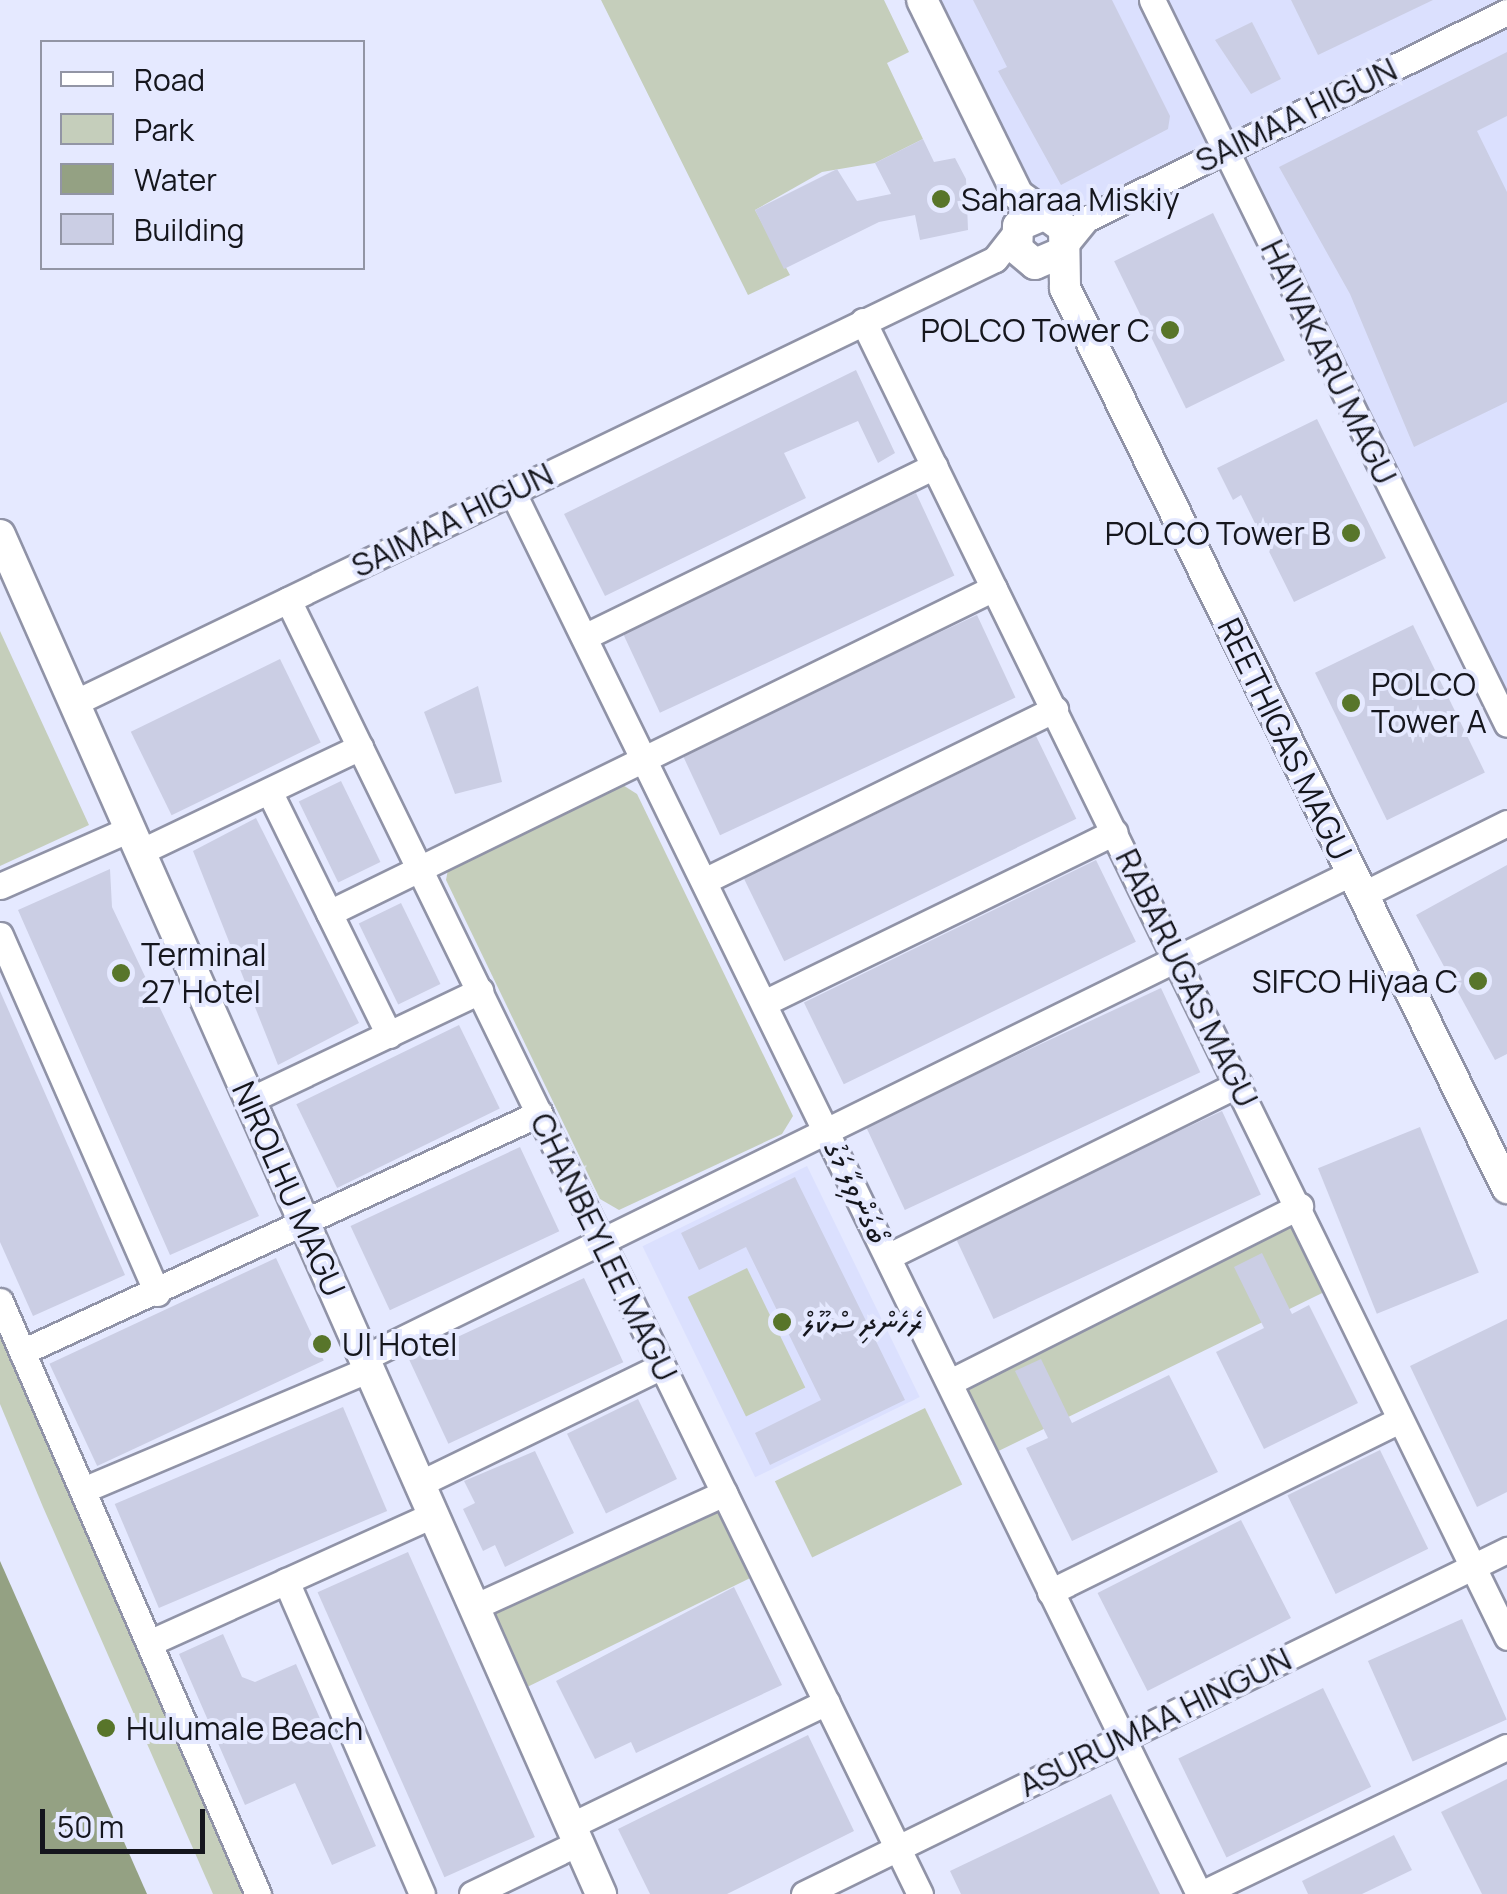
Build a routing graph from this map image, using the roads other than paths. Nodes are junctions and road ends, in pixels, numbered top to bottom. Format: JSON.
{"nodes":[{"id":1,"x":922,"y":0,"type":"edge"},
{"id":2,"x":1152,"y":0,"type":"edge"},
{"id":3,"x":1507,"y":12,"type":"edge"},
{"id":4,"x":1226,"y":150,"type":"junction"},
{"id":5,"x":1044,"y":241,"type":"junction"},
{"id":6,"x":863,"y":321,"type":"junction"},
{"id":7,"x":934,"y":466,"type":"junction"},
{"id":8,"x":512,"y":491,"type":"junction"},
{"id":9,"x":0,"y":535,"type":"edge"},
{"id":10,"x":994,"y":588,"type":"junction"},
{"id":11,"x":288,"y":600,"type":"junction"},
{"id":12,"x":584,"y":637,"type":"junction"},
{"id":13,"x":74,"y":703,"type":"junction"},
{"id":14,"x":1054,"y":710,"type":"junction"},
{"id":15,"x":1507,"y":724,"type":"edge"},
{"id":16,"x":360,"y":747,"type":"junction"},
{"id":17,"x":644,"y":759,"type":"junction"},
{"id":18,"x":270,"y":791,"type":"junction"},
{"id":19,"x":1507,"y":823,"type":"edge"},
{"id":20,"x":1114,"y":832,"type":"junction"},
{"id":21,"x":135,"y":840,"type":"junction"},
{"id":22,"x":420,"y":869,"type":"junction"},
{"id":23,"x":704,"y":881,"type":"junction"},
{"id":24,"x":1356,"y":884,"type":"junction"},
{"id":25,"x":0,"y":886,"type":"edge"},
{"id":26,"x":330,"y":913,"type":"junction"},
{"id":27,"x":0,"y":934,"type":"edge"},
{"id":28,"x":1177,"y":958,"type":"junction"},
{"id":29,"x":480,"y":991,"type":"junction"},
{"id":30,"x":764,"y":1003,"type":"junction"},
{"id":31,"x":390,"y":1036,"type":"junction"},
{"id":32,"x":1239,"y":1084,"type":"junction"},
{"id":33,"x":250,"y":1100,"type":"junction"},
{"id":34,"x":540,"y":1113,"type":"junction"},
{"id":35,"x":826,"y":1130,"type":"junction"},
{"id":36,"x":1507,"y":1188,"type":"edge"},
{"id":37,"x":1300,"y":1206,"type":"junction"},
{"id":38,"x":304,"y":1223,"type":"junction"},
{"id":39,"x":602,"y":1240,"type":"junction"},
{"id":40,"x":889,"y":1256,"type":"junction"},
{"id":41,"x":157,"y":1293,"type":"junction"},
{"id":42,"x":0,"y":1301,"type":"edge"},
{"id":43,"x":22,"y":1352,"type":"junction"},
{"id":44,"x":366,"y":1363,"type":"junction"},
{"id":45,"x":662,"y":1366,"type":"junction"},
{"id":46,"x":950,"y":1382,"type":"junction"},
{"id":47,"x":1399,"y":1420,"type":"junction"},
{"id":48,"x":420,"y":1484,"type":"junction"},
{"id":49,"x":83,"y":1490,"type":"junction"},
{"id":50,"x":724,"y":1493,"type":"junction"},
{"id":51,"x":433,"y":1514,"type":"junction"},
{"id":52,"x":1507,"y":1550,"type":"edge"},
{"id":53,"x":1471,"y":1567,"type":"junction"},
{"id":54,"x":286,"y":1581,"type":"junction"},
{"id":55,"x":1050,"y":1592,"type":"junction"},
{"id":56,"x":474,"y":1608,"type":"junction"},
{"id":57,"x":1507,"y":1637,"type":"edge"},
{"id":58,"x":149,"y":1643,"type":"junction"},
{"id":59,"x":826,"y":1702,"type":"junction"},
{"id":60,"x":1122,"y":1738,"type":"junction"},
{"id":61,"x":1507,"y":1746,"type":"edge"},
{"id":62,"x":574,"y":1834,"type":"junction"},
{"id":63,"x":898,"y":1849,"type":"junction"},
{"id":64,"x":258,"y":1894,"type":"edge"},
{"id":65,"x":422,"y":1894,"type":"edge"},
{"id":66,"x":472,"y":1894,"type":"edge"},
{"id":67,"x":600,"y":1894,"type":"edge"},
{"id":68,"x":804,"y":1894,"type":"edge"},
{"id":69,"x":920,"y":1894,"type":"edge"},
{"id":70,"x":1200,"y":1894,"type":"edge"}],
"edges":[{"from":1,"to":5,"type":"street"},
{"from":2,"to":4,"type":"street","name":"HAIVAKARU MAGU"},
{"from":3,"to":4,"type":"street","name":"SAIMAA HIGUN"},
{"from":4,"to":5,"type":"street","name":"SAIMAA HIGUN"},
{"from":4,"to":15,"type":"street","name":"HAIVAKARU MAGU"},
{"from":5,"to":6,"type":"street","name":"SAIMAA HIGUN"},
{"from":5,"to":24,"type":"street","name":"REETHIGAS MAGU"},
{"from":6,"to":7,"type":"street","name":"RABARUGAS MAGU"},
{"from":6,"to":8,"type":"street","name":"SAIMAA HIGUN"},
{"from":7,"to":10,"type":"street","name":"RABARUGAS MAGU"},
{"from":7,"to":12,"type":"street"},
{"from":8,"to":11,"type":"street","name":"SAIMAA HIGUN"},
{"from":8,"to":12,"type":"street","name":"ބޯގަންވިލާ މަގު"},
{"from":9,"to":13,"type":"street"},
{"from":10,"to":14,"type":"street","name":"RABARUGAS MAGU"},
{"from":10,"to":17,"type":"street"},
{"from":11,"to":13,"type":"street","name":"SAIMAA HIGUN"},
{"from":11,"to":16,"type":"street","name":"CHANBEYLEE MAGU"},
{"from":12,"to":17,"type":"street","name":"ބޯގަންވިލާ މަގު"},
{"from":13,"to":21,"type":"street","name":"NIROLHU MAGU"},
{"from":14,"to":20,"type":"street","name":"RABARUGAS MAGU"},
{"from":14,"to":23,"type":"street"},
{"from":16,"to":18,"type":"street"},
{"from":16,"to":22,"type":"street","name":"CHANBEYLEE MAGU"},
{"from":17,"to":22,"type":"street"},
{"from":17,"to":23,"type":"street","name":"ބޯގަންވިލާ މަގު"},
{"from":18,"to":21,"type":"street"},
{"from":18,"to":26,"type":"street"},
{"from":19,"to":24,"type":"street"},
{"from":20,"to":28,"type":"street","name":"RABARUGAS MAGU"},
{"from":20,"to":30,"type":"street"},
{"from":21,"to":25,"type":"street"},
{"from":21,"to":33,"type":"street","name":"NIROLHU MAGU"},
{"from":22,"to":26,"type":"street"},
{"from":22,"to":29,"type":"street","name":"CHANBEYLEE MAGU"},
{"from":23,"to":30,"type":"street","name":"ބޯގަންވިލާ މަގު"},
{"from":24,"to":28,"type":"street"},
{"from":24,"to":36,"type":"street","name":"REETHIGAS MAGU"},
{"from":26,"to":31,"type":"street"},
{"from":27,"to":41,"type":"street"},
{"from":28,"to":32,"type":"street","name":"RABARUGAS MAGU"},
{"from":28,"to":35,"type":"street"},
{"from":29,"to":31,"type":"street"},
{"from":29,"to":34,"type":"street","name":"CHANBEYLEE MAGU"},
{"from":30,"to":35,"type":"street","name":"ބޯގަންވިލާ މަގު"},
{"from":31,"to":33,"type":"street"},
{"from":32,"to":37,"type":"street","name":"RABARUGAS MAGU"},
{"from":32,"to":40,"type":"street"},
{"from":33,"to":38,"type":"street","name":"NIROLHU MAGU"},
{"from":34,"to":38,"type":"street"},
{"from":34,"to":39,"type":"street","name":"CHANBEYLEE MAGU"},
{"from":35,"to":39,"type":"street"},
{"from":35,"to":40,"type":"street","name":"ބޯގަންވިލާ މަގު"},
{"from":37,"to":46,"type":"street"},
{"from":37,"to":47,"type":"street","name":"RABARUGAS MAGU"},
{"from":38,"to":41,"type":"street"},
{"from":38,"to":44,"type":"street","name":"NIROLHU MAGU"},
{"from":39,"to":44,"type":"street"},
{"from":39,"to":45,"type":"street","name":"CHANBEYLEE MAGU"},
{"from":40,"to":46,"type":"street","name":"ބޯގަންވިލާ މަގު"},
{"from":41,"to":43,"type":"street"},
{"from":42,"to":43,"type":"street"},
{"from":43,"to":49,"type":"street"},
{"from":44,"to":48,"type":"street","name":"NIROLHU MAGU"},
{"from":44,"to":49,"type":"street"},
{"from":45,"to":48,"type":"street"},
{"from":45,"to":50,"type":"street","name":"CHANBEYLEE MAGU"},
{"from":46,"to":55,"type":"street","name":"ބޯގަންވިލާ މަގު"},
{"from":47,"to":53,"type":"street","name":"RABARUGAS MAGU"},
{"from":47,"to":55,"type":"street"},
{"from":48,"to":51,"type":"street","name":"NIROLHU MAGU"},
{"from":49,"to":58,"type":"street"},
{"from":50,"to":56,"type":"street"},
{"from":50,"to":59,"type":"street","name":"CHANBEYLEE MAGU"},
{"from":51,"to":54,"type":"street"},
{"from":51,"to":56,"type":"street","name":"NIROLHU MAGU"},
{"from":52,"to":53,"type":"street","name":"ASURUMAA HINGUN"},
{"from":53,"to":57,"type":"street","name":"RABARUGAS MAGU"},
{"from":53,"to":60,"type":"street","name":"ASURUMAA HINGUN"},
{"from":54,"to":58,"type":"street"},
{"from":54,"to":65,"type":"street"},
{"from":55,"to":60,"type":"street","name":"ބޯގަންވިލާ މަގު"},
{"from":56,"to":62,"type":"street","name":"NIROLHU MAGU"},
{"from":58,"to":64,"type":"street"},
{"from":59,"to":62,"type":"street"},
{"from":59,"to":63,"type":"street","name":"CHANBEYLEE MAGU"},
{"from":60,"to":63,"type":"street","name":"ASURUMAA HINGUN"},
{"from":60,"to":70,"type":"street","name":"ބޯގަންވިލާ މަގު"},
{"from":61,"to":70,"type":"street"},
{"from":62,"to":66,"type":"street"},
{"from":62,"to":67,"type":"street","name":"NIROLHU MAGU"},
{"from":63,"to":68,"type":"street","name":"ASURUMAA HINGUN"},
{"from":63,"to":69,"type":"street","name":"CHANBEYLEE MAGU"}]}
